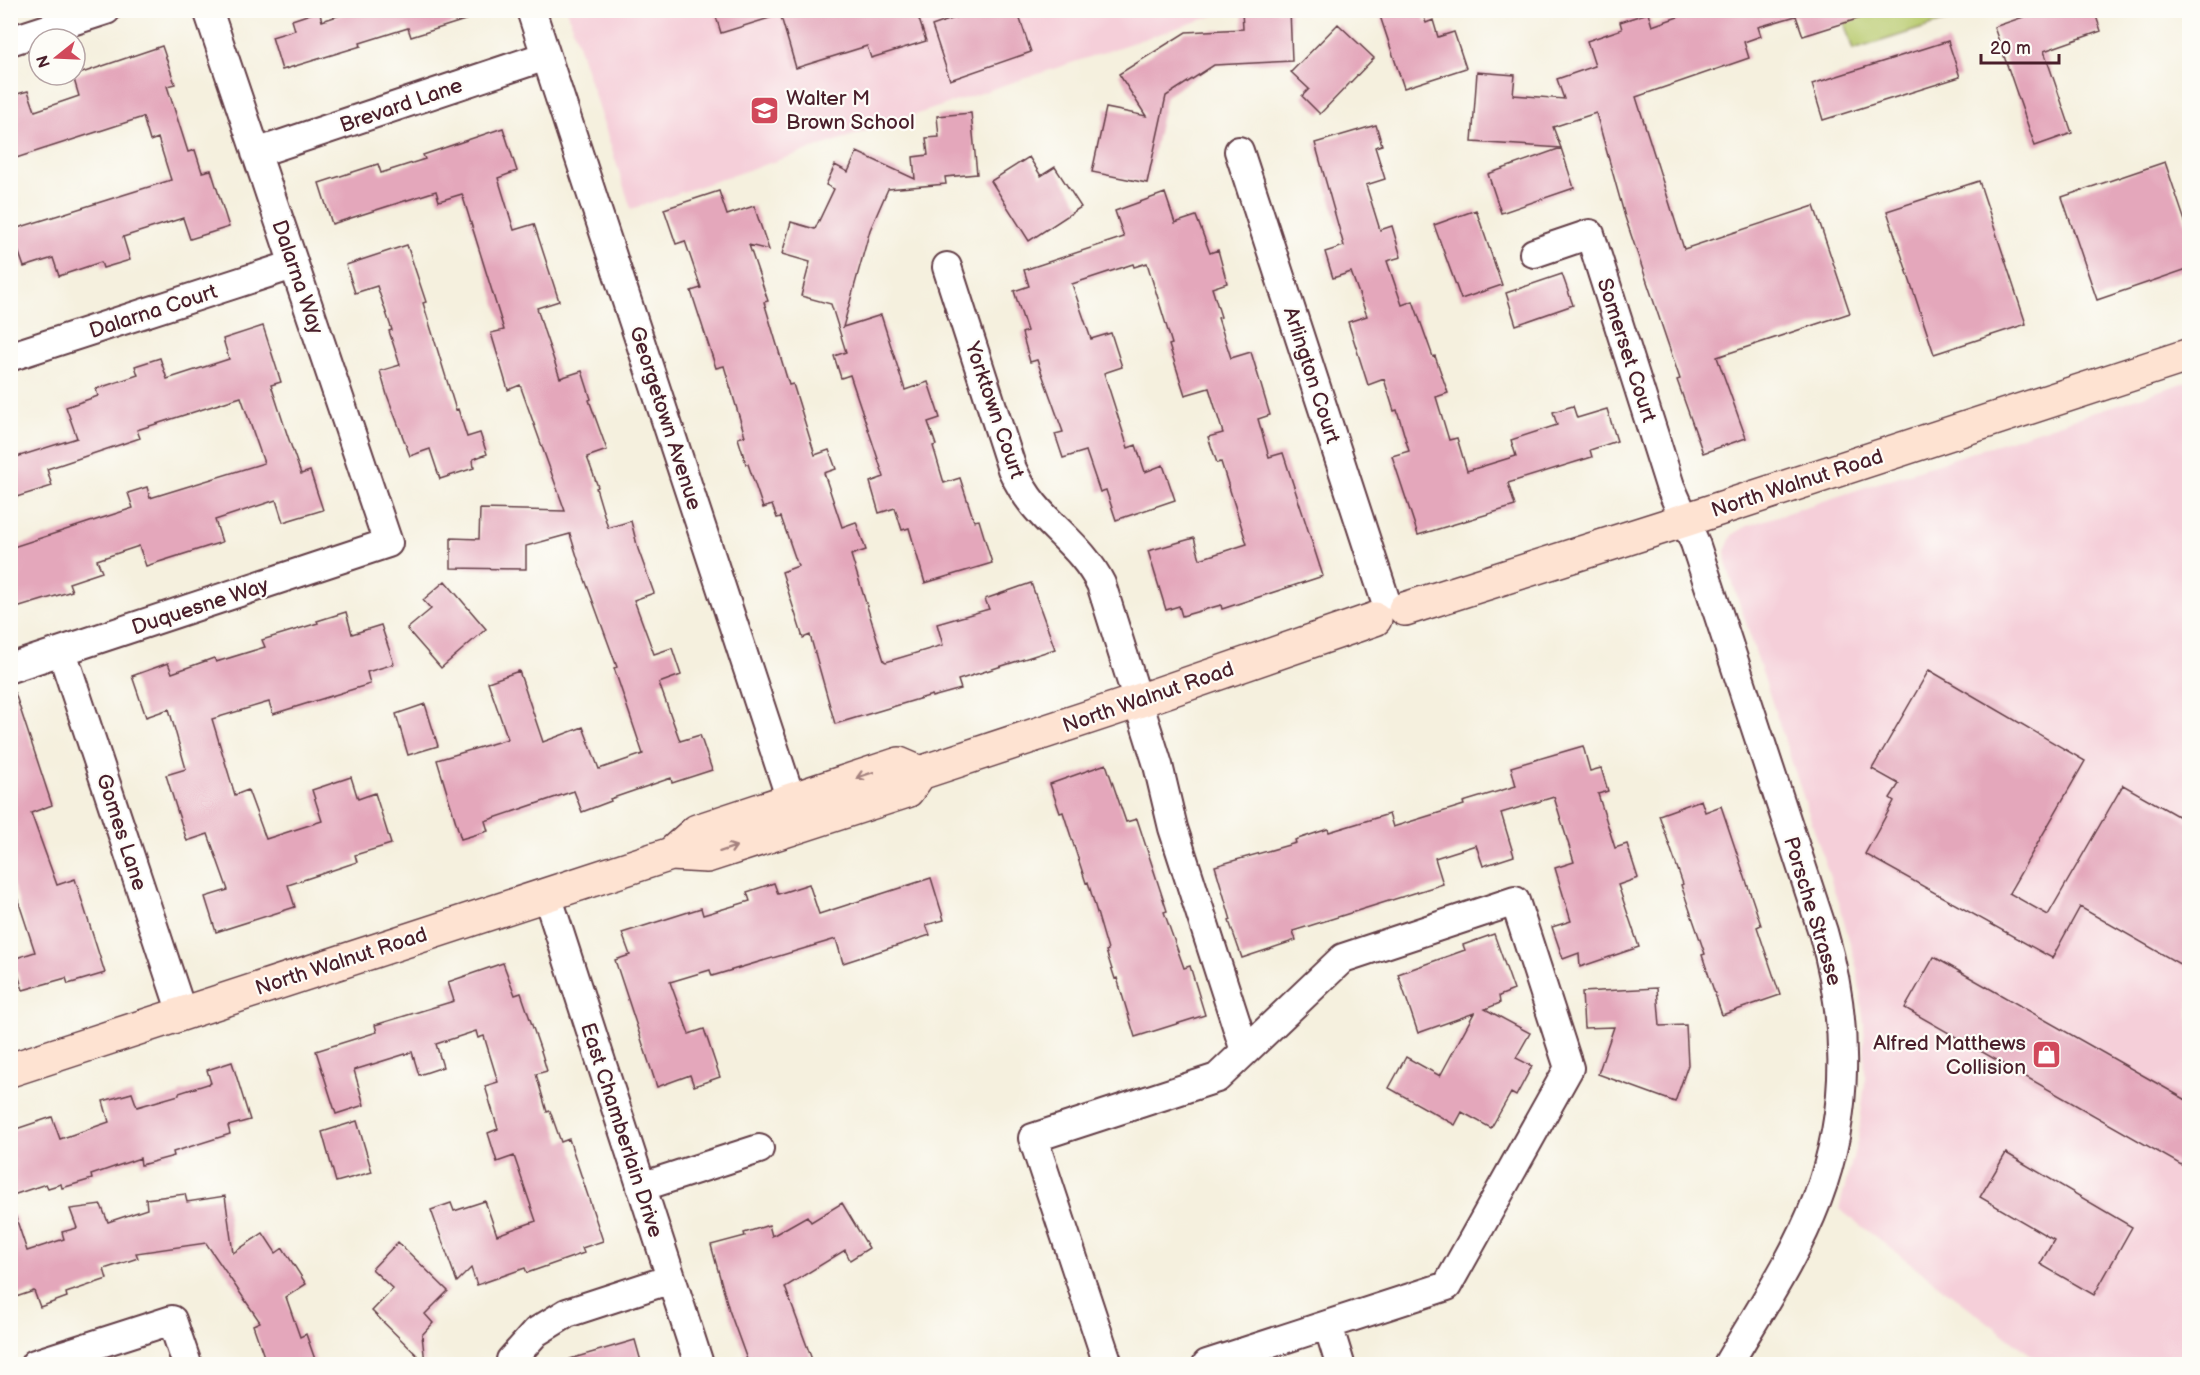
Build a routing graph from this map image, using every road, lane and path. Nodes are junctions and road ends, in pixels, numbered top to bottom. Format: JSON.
{"nodes":[{"id":1,"x":106,"y":10,"type":"edge"},
{"id":2,"x":208,"y":10,"type":"edge"},
{"id":3,"x":531,"y":10,"type":"edge"},
{"id":4,"x":10,"y":41,"type":"edge"},
{"id":5,"x":546,"y":56,"type":"junction"},
{"id":6,"x":1239,"y":151,"type":"dead end"},
{"id":7,"x":256,"y":153,"type":"junction"},
{"id":8,"x":1534,"y":253,"type":"dead end"},
{"id":9,"x":294,"y":265,"type":"junction"},
{"id":10,"x":947,"y":267,"type":"dead end"},
{"id":11,"x":2190,"y":355,"type":"edge"},
{"id":12,"x":12,"y":356,"type":"edge"},
{"id":13,"x":1685,"y":520,"type":"junction"},
{"id":14,"x":388,"y":543,"type":"joint"},
{"id":15,"x":1388,"y":609,"type":"junction"},
{"id":16,"x":62,"y":651,"type":"junction"},
{"id":17,"x":10,"y":668,"type":"edge"},
{"id":18,"x":1138,"y":701,"type":"junction"},
{"id":19,"x":795,"y":813,"type":"junction"},
{"id":20,"x":547,"y":894,"type":"junction"},
{"id":21,"x":182,"y":1013,"type":"junction"},
{"id":22,"x":1245,"y":1051,"type":"junction"},
{"id":23,"x":10,"y":1070,"type":"edge"},
{"id":24,"x":759,"y":1149,"type":"dead end"},
{"id":25,"x":641,"y":1187,"type":"junction"},
{"id":26,"x":670,"y":1279,"type":"junction"},
{"id":27,"x":1328,"y":1325,"type":"junction"},
{"id":28,"x":511,"y":1360,"type":"dead end"},
{"id":29,"x":35,"y":1365,"type":"edge"},
{"id":30,"x":187,"y":1365,"type":"edge"},
{"id":31,"x":699,"y":1365,"type":"edge"},
{"id":32,"x":1108,"y":1365,"type":"edge"},
{"id":33,"x":1208,"y":1365,"type":"edge"},
{"id":34,"x":1341,"y":1365,"type":"edge"},
{"id":35,"x":1728,"y":1365,"type":"edge"}],
"edges":[{"from":1,"to":4,"type":"street"},
{"from":2,"to":7,"type":"street","name":"Dalarna Way"},
{"from":3,"to":5,"type":"street","name":"Georgetown Avenue"},
{"from":5,"to":7,"type":"street","name":"Brevard Lane"},
{"from":5,"to":19,"type":"street","name":"Georgetown Avenue"},
{"from":6,"to":15,"type":"street","name":"Arlington Court"},
{"from":7,"to":9,"type":"street","name":"Dalarna Way"},
{"from":8,"to":13,"type":"street","name":"Somerset Court"},
{"from":9,"to":12,"type":"street","name":"Dalarna Court"},
{"from":9,"to":14,"type":"street","name":"Dalarna Way"},
{"from":10,"to":18,"type":"street","name":"Yorktown Court"},
{"from":11,"to":13,"type":"street","name":"North Walnut Road"},
{"from":13,"to":15,"type":"street","name":"North Walnut Road"},
{"from":13,"to":35,"type":"street","name":"Porsche Strasse"},
{"from":14,"to":16,"type":"street","name":"Duquesne Way"},
{"from":15,"to":18,"type":"street","name":"North Walnut Road"},
{"from":16,"to":17,"type":"street","name":"Duquesne Way"},
{"from":16,"to":21,"type":"street","name":"Gomes Lane"},
{"from":18,"to":19,"type":"street","name":"North Walnut Road"},
{"from":18,"to":22,"type":"street","name":"Yorktown Court"},
{"from":19,"to":20,"type":"street","name":"North Walnut Road"},
{"from":20,"to":21,"type":"street","name":"North Walnut Road"},
{"from":20,"to":25,"type":"street","name":"East Chamberlain Drive"},
{"from":21,"to":23,"type":"street","name":"North Walnut Road"},
{"from":22,"to":27,"type":"street"},
{"from":22,"to":32,"type":"street"},
{"from":24,"to":25,"type":"street"},
{"from":25,"to":26,"type":"street","name":"East Chamberlain Drive"},
{"from":26,"to":28,"type":"street"},
{"from":26,"to":31,"type":"street","name":"East Chamberlain Drive"},
{"from":27,"to":33,"type":"street"},
{"from":27,"to":34,"type":"street"},
{"from":29,"to":30,"type":"street"}]}
